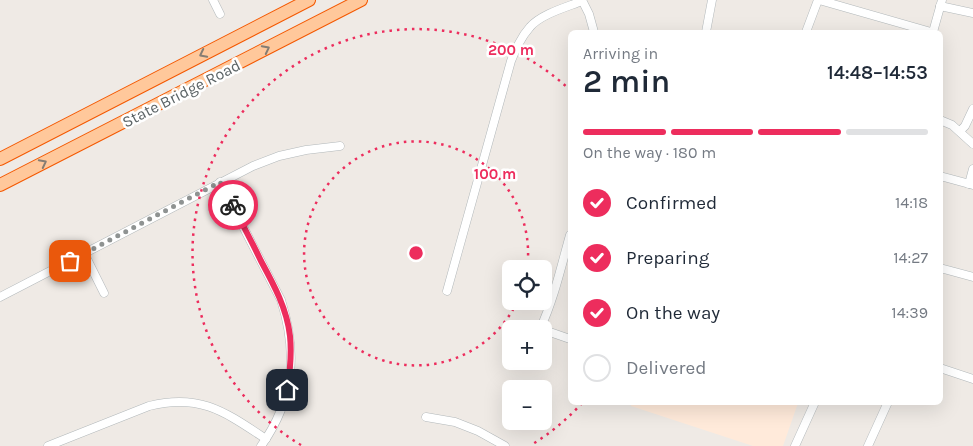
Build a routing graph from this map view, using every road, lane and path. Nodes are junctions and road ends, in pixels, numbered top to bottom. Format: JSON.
{"nodes":[{"id":1,"x":213,"y":0,"type":"edge"},
{"id":2,"x":309,"y":0,"type":"edge"},
{"id":3,"x":361,"y":0,"type":"edge"},
{"id":4,"x":582,"y":0,"type":"edge"},
{"id":5,"x":712,"y":0,"type":"edge"},
{"id":6,"x":819,"y":0,"type":"edge"},
{"id":7,"x":941,"y":3,"type":"edge"},
{"id":8,"x":220,"y":14,"type":"dead end"},
{"id":9,"x":973,"y":14,"type":"edge"},
{"id":10,"x":593,"y":30,"type":"edge"},
{"id":11,"x":706,"y":30,"type":"edge"},
{"id":12,"x":807,"y":30,"type":"edge"},
{"id":13,"x":925,"y":30,"type":"edge"},
{"id":14,"x":933,"y":30,"type":"edge"},
{"id":15,"x":973,"y":109,"type":"edge"},
{"id":16,"x":943,"y":121,"type":"edge"},
{"id":17,"x":960,"y":131,"type":"junction"},
{"id":18,"x":973,"y":144,"type":"edge"},
{"id":19,"x":340,"y":146,"type":"dead end"},
{"id":20,"x":0,"y":160,"type":"edge"},
{"id":21,"x":973,"y":169,"type":"edge"},
{"id":22,"x":943,"y":177,"type":"edge"},
{"id":23,"x":220,"y":182,"type":"junction"},
{"id":24,"x":0,"y":185,"type":"edge"},
{"id":25,"x":971,"y":185,"type":"edge"},
{"id":26,"x":568,"y":243,"type":"edge"},
{"id":27,"x":84,"y":253,"type":"junction"},
{"id":28,"x":943,"y":269,"type":"edge"},
{"id":29,"x":973,"y":277,"type":"edge"},
{"id":30,"x":447,"y":291,"type":"dead end"},
{"id":31,"x":104,"y":293,"type":"dead end"},
{"id":32,"x":290,"y":296,"type":"dead end"},
{"id":33,"x":0,"y":297,"type":"edge"},
{"id":34,"x":281,"y":300,"type":"junction"},
{"id":35,"x":544,"y":320,"type":"edge"},
{"id":36,"x":552,"y":333,"type":"edge"},
{"id":37,"x":568,"y":338,"type":"edge"},
{"id":38,"x":943,"y":369,"type":"edge"},
{"id":39,"x":973,"y":379,"type":"edge"},
{"id":40,"x":815,"y":405,"type":"edge"},
{"id":41,"x":887,"y":405,"type":"edge"},
{"id":42,"x":426,"y":417,"type":"dead end"},
{"id":43,"x":266,"y":439,"type":"junction"},
{"id":44,"x":48,"y":446,"type":"edge"},
{"id":45,"x":261,"y":446,"type":"edge"},
{"id":46,"x":505,"y":446,"type":"edge"},
{"id":47,"x":796,"y":446,"type":"edge"},
{"id":48,"x":868,"y":446,"type":"edge"}],
"edges":[{"from":1,"to":8,"type":"street"},
{"from":2,"to":20,"type":"highway","name":"State Bridge Road","one_way":true},
{"from":24,"to":3,"type":"highway","name":"State Bridge Road","one_way":true},
{"from":4,"to":10,"type":"street"},
{"from":4,"to":30,"type":"street"},
{"from":5,"to":11,"type":"street"},
{"from":6,"to":12,"type":"street"},
{"from":6,"to":13,"type":"street"},
{"from":7,"to":9,"type":"street"},
{"from":7,"to":14,"type":"street"},
{"from":15,"to":17,"type":"street"},
{"from":16,"to":17,"type":"street"},
{"from":17,"to":18,"type":"street"},
{"from":19,"to":23,"type":"street"},
{"from":21,"to":25,"type":"street"},
{"from":22,"to":25,"type":"street"},
{"from":23,"to":27,"type":"street"},
{"from":23,"to":34,"type":"street"},
{"from":26,"to":35,"type":"street"},
{"from":27,"to":31,"type":"street"},
{"from":27,"to":33,"type":"street"},
{"from":28,"to":29,"type":"street"},
{"from":32,"to":34,"type":"street"},
{"from":34,"to":43,"type":"street"},
{"from":36,"to":37,"type":"street"},
{"from":38,"to":39,"type":"street"},
{"from":40,"to":47,"type":"street"},
{"from":41,"to":48,"type":"street"},
{"from":42,"to":46,"type":"street"},
{"from":43,"to":44,"type":"street"},
{"from":43,"to":45,"type":"street"}]}
